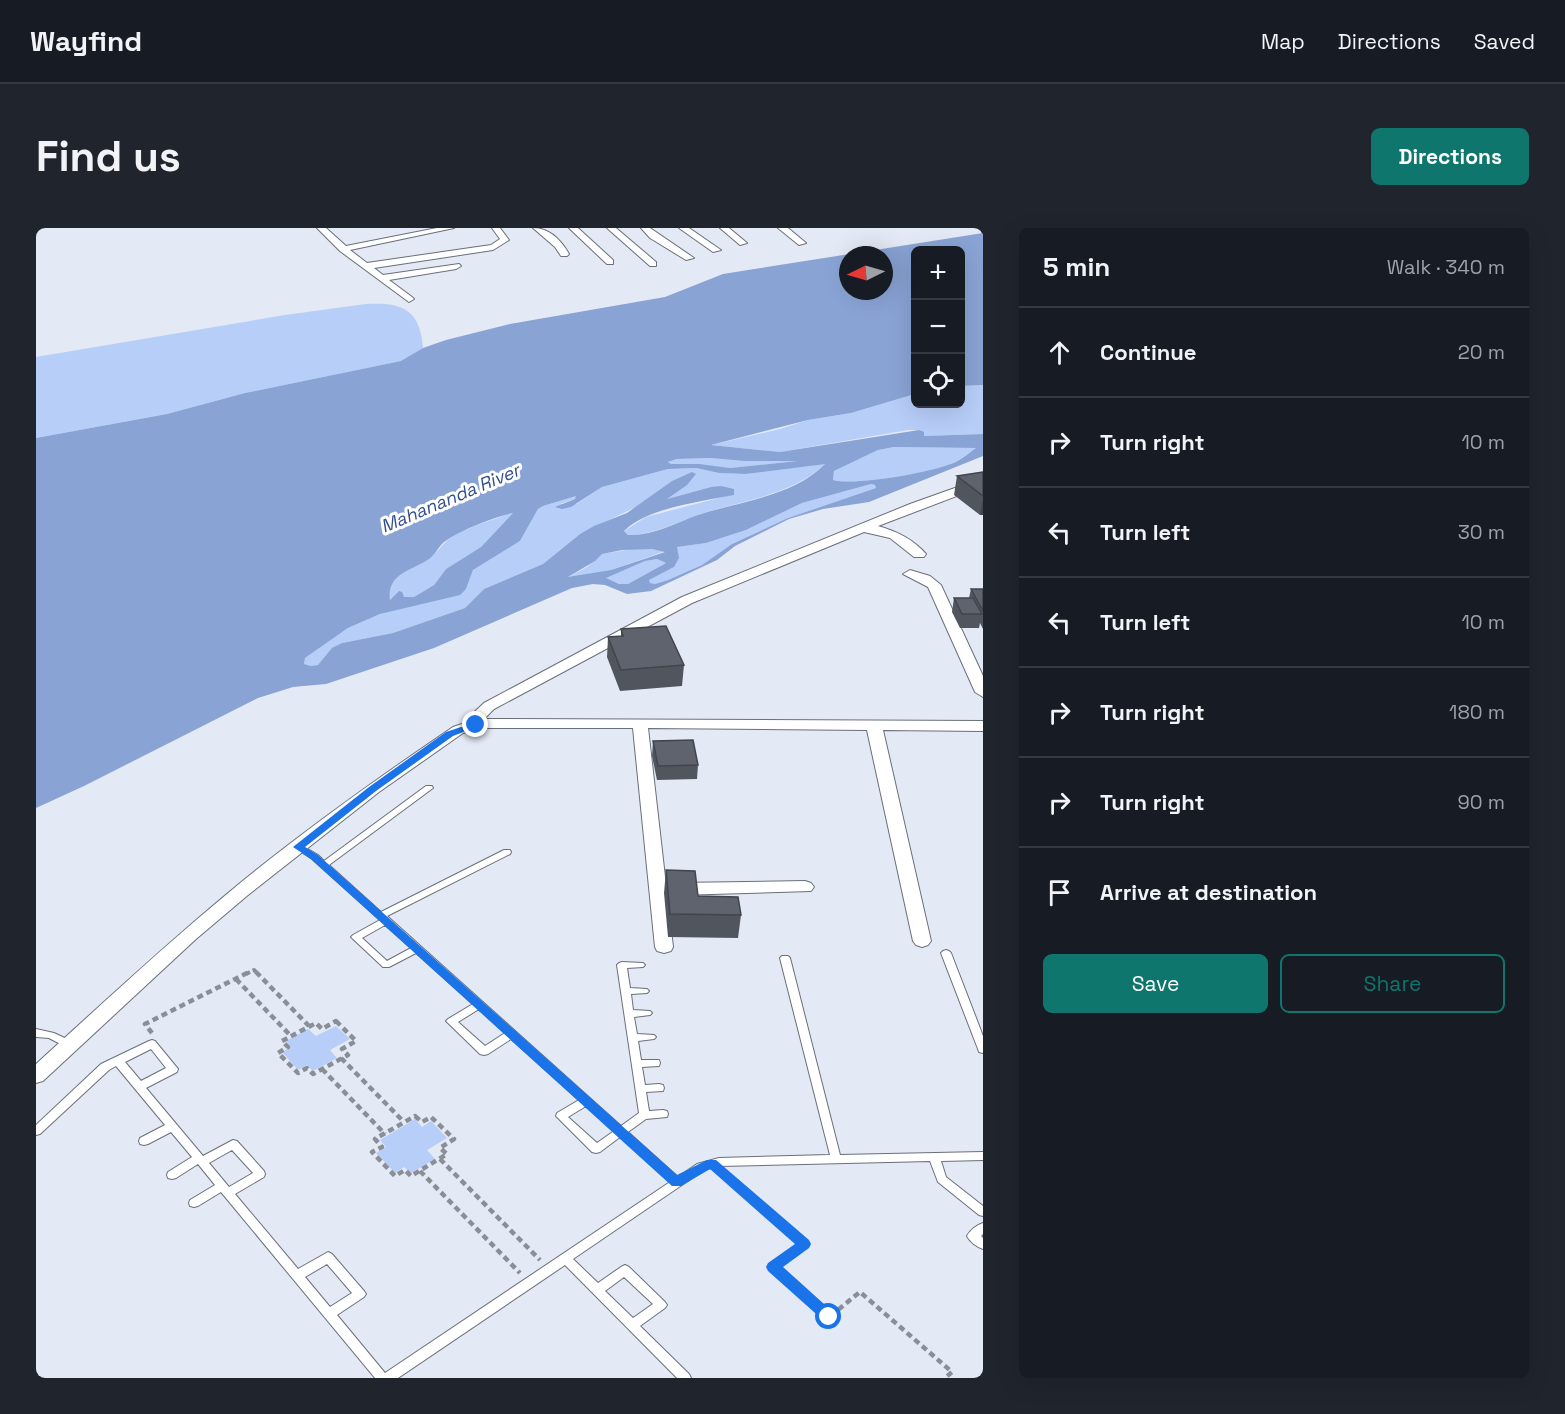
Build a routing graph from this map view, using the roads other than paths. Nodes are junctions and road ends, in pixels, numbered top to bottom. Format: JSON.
{"nodes":[{"id":1,"x":321,"y":228,"type":"edge"},
{"id":2,"x":388,"y":228,"type":"edge"},
{"id":3,"x":450,"y":228,"type":"edge"},
{"id":4,"x":496,"y":228,"type":"edge"},
{"id":5,"x":537,"y":228,"type":"edge"},
{"id":6,"x":573,"y":228,"type":"edge"},
{"id":7,"x":611,"y":228,"type":"edge"},
{"id":8,"x":645,"y":228,"type":"edge"},
{"id":9,"x":683,"y":228,"type":"edge"},
{"id":10,"x":724,"y":228,"type":"edge"},
{"id":11,"x":782,"y":228,"type":"edge"},
{"id":12,"x":429,"y":230,"type":"edge"},
{"id":13,"x":400,"y":238,"type":"junction"},
{"id":14,"x":743,"y":243,"type":"dead end"},
{"id":15,"x":802,"y":243,"type":"dead end"},
{"id":16,"x":343,"y":249,"type":"junction"},
{"id":17,"x":716,"y":250,"type":"dead end"},
{"id":18,"x":564,"y":254,"type":"dead end"},
{"id":19,"x":689,"y":258,"type":"dead end"},
{"id":20,"x":610,"y":262,"type":"dead end"},
{"id":21,"x":653,"y":264,"type":"dead end"},
{"id":22,"x":366,"y":266,"type":"junction"},
{"id":23,"x":456,"y":266,"type":"dead end"},
{"id":24,"x":382,"y":278,"type":"junction"},
{"id":25,"x":409,"y":299,"type":"dead end"},
{"id":26,"x":983,"y":482,"type":"edge"},
{"id":27,"x":863,"y":528,"type":"junction"},
{"id":28,"x":919,"y":554,"type":"dead end"},
{"id":29,"x":910,"y":574,"type":"dead end"},
{"id":30,"x":983,"y":692,"type":"edge"},
{"id":31,"x":640,"y":723,"type":"junction"},
{"id":32,"x":476,"y":725,"type":"junction"},
{"id":33,"x":873,"y":725,"type":"junction"},
{"id":34,"x":983,"y":726,"type":"edge"},
{"id":35,"x":429,"y":788,"type":"dead end"},
{"id":36,"x":298,"y":847,"type":"junction"},
{"id":37,"x":507,"y":852,"type":"dead end"},
{"id":38,"x":324,"y":865,"type":"junction"},
{"id":39,"x":805,"y":887,"type":"dead end"},
{"id":40,"x":658,"y":889,"type":"junction"},
{"id":41,"x":383,"y":918,"type":"junction"},
{"id":42,"x":922,"y":941,"type":"dead end"},
{"id":43,"x":664,"y":947,"type":"dead end"},
{"id":44,"x":417,"y":949,"type":"junction"},
{"id":45,"x":946,"y":953,"type":"dead end"},
{"id":46,"x":785,"y":958,"type":"dead end"},
{"id":47,"x":640,"y":964,"type":"dead end"},
{"id":48,"x":626,"y":991,"type":"junction"},
{"id":49,"x":644,"y":991,"type":"dead end"},
{"id":50,"x":479,"y":1005,"type":"junction"},
{"id":51,"x":647,"y":1013,"type":"dead end"},
{"id":52,"x":629,"y":1014,"type":"junction"},
{"id":53,"x":36,"y":1033,"type":"edge"},
{"id":54,"x":512,"y":1034,"type":"junction"},
{"id":55,"x":651,"y":1037,"type":"dead end"},
{"id":56,"x":633,"y":1038,"type":"junction"},
{"id":57,"x":70,"y":1045,"type":"junction"},
{"id":58,"x":983,"y":1049,"type":"edge"},
{"id":59,"x":118,"y":1061,"type":"junction"},
{"id":60,"x":655,"y":1063,"type":"dead end"},
{"id":61,"x":636,"y":1064,"type":"junction"},
{"id":62,"x":36,"y":1076,"type":"edge"},
{"id":63,"x":139,"y":1087,"type":"junction"},
{"id":64,"x":659,"y":1088,"type":"dead end"},
{"id":65,"x":640,"y":1089,"type":"junction"},
{"id":66,"x":586,"y":1101,"type":"junction"},
{"id":67,"x":663,"y":1114,"type":"dead end"},
{"id":68,"x":644,"y":1115,"type":"junction"},
{"id":69,"x":172,"y":1126,"type":"junction"},
{"id":70,"x":36,"y":1131,"type":"edge"},
{"id":71,"x":621,"y":1133,"type":"junction"},
{"id":72,"x":144,"y":1142,"type":"dead end"},
{"id":73,"x":983,"y":1156,"type":"edge"},
{"id":74,"x":934,"y":1157,"type":"junction"},
{"id":75,"x":836,"y":1159,"type":"junction"},
{"id":76,"x":200,"y":1160,"type":"junction"},
{"id":77,"x":172,"y":1175,"type":"dead end"},
{"id":78,"x":676,"y":1182,"type":"junction"},
{"id":79,"x":225,"y":1190,"type":"junction"},
{"id":80,"x":194,"y":1203,"type":"dead end"},
{"id":81,"x":983,"y":1212,"type":"edge"},
{"id":82,"x":983,"y":1228,"type":"edge"},
{"id":83,"x":983,"y":1244,"type":"edge"},
{"id":84,"x":565,"y":1258,"type":"junction"},
{"id":85,"x":297,"y":1276,"type":"junction"},
{"id":86,"x":597,"y":1290,"type":"junction"},
{"id":87,"x":329,"y":1314,"type":"junction"},
{"id":88,"x":632,"y":1325,"type":"junction"},
{"id":89,"x":382,"y":1378,"type":"edge"},
{"id":90,"x":388,"y":1378,"type":"edge"},
{"id":91,"x":685,"y":1378,"type":"edge"}],
"edges":[{"from":1,"to":16,"type":"street"},
{"from":2,"to":13,"type":"street"},
{"from":3,"to":12,"type":"street"},
{"from":4,"to":22,"type":"street"},
{"from":5,"to":18,"type":"street"},
{"from":6,"to":20,"type":"street"},
{"from":7,"to":21,"type":"street"},
{"from":8,"to":19,"type":"street"},
{"from":9,"to":17,"type":"street"},
{"from":10,"to":14,"type":"street"},
{"from":11,"to":15,"type":"street"},
{"from":12,"to":13,"type":"street"},
{"from":13,"to":16,"type":"street"},
{"from":16,"to":22,"type":"street"},
{"from":22,"to":24,"type":"street"},
{"from":23,"to":24,"type":"street"},
{"from":24,"to":25,"type":"street"},
{"from":26,"to":27,"type":"street"},
{"from":27,"to":28,"type":"street"},
{"from":27,"to":32,"type":"street"},
{"from":29,"to":30,"type":"street"},
{"from":31,"to":32,"type":"street"},
{"from":31,"to":33,"type":"street"},
{"from":31,"to":40,"type":"street"},
{"from":32,"to":36,"type":"street"},
{"from":33,"to":34,"type":"street"},
{"from":33,"to":42,"type":"street"},
{"from":35,"to":38,"type":"lane"},
{"from":36,"to":38,"type":"lane"},
{"from":36,"to":57,"type":"street"},
{"from":37,"to":41,"type":"lane"},
{"from":38,"to":41,"type":"lane"},
{"from":39,"to":40,"type":"street"},
{"from":40,"to":43,"type":"street"},
{"from":41,"to":44,"type":"lane"},
{"from":41,"to":44,"type":"lane"},
{"from":44,"to":50,"type":"lane"},
{"from":45,"to":58,"type":"lane"},
{"from":46,"to":75,"type":"lane"},
{"from":47,"to":48,"type":"lane"},
{"from":48,"to":49,"type":"lane"},
{"from":48,"to":52,"type":"lane"},
{"from":50,"to":54,"type":"lane"},
{"from":50,"to":54,"type":"lane"},
{"from":51,"to":52,"type":"lane"},
{"from":52,"to":56,"type":"lane"},
{"from":53,"to":57,"type":"lane"},
{"from":54,"to":66,"type":"lane"},
{"from":55,"to":56,"type":"lane"},
{"from":56,"to":61,"type":"lane"},
{"from":57,"to":62,"type":"street"},
{"from":59,"to":63,"type":"lane"},
{"from":59,"to":63,"type":"lane"},
{"from":59,"to":70,"type":"lane"},
{"from":60,"to":61,"type":"lane"},
{"from":61,"to":65,"type":"lane"},
{"from":63,"to":69,"type":"lane"},
{"from":64,"to":65,"type":"lane"},
{"from":65,"to":68,"type":"lane"},
{"from":66,"to":71,"type":"lane"},
{"from":66,"to":71,"type":"lane"},
{"from":67,"to":68,"type":"lane"},
{"from":68,"to":71,"type":"lane"},
{"from":69,"to":72,"type":"lane"},
{"from":69,"to":76,"type":"lane"},
{"from":71,"to":78,"type":"lane"},
{"from":73,"to":74,"type":"lane"},
{"from":74,"to":75,"type":"lane"},
{"from":74,"to":81,"type":"lane"},
{"from":75,"to":78,"type":"lane"},
{"from":76,"to":77,"type":"lane"},
{"from":76,"to":79,"type":"lane"},
{"from":76,"to":79,"type":"lane"},
{"from":78,"to":84,"type":"lane"},
{"from":79,"to":80,"type":"lane"},
{"from":79,"to":85,"type":"lane"},
{"from":82,"to":83,"type":"lane"},
{"from":84,"to":86,"type":"lane"},
{"from":84,"to":90,"type":"lane"},
{"from":85,"to":87,"type":"lane"},
{"from":85,"to":87,"type":"lane"},
{"from":86,"to":88,"type":"lane"},
{"from":86,"to":88,"type":"lane"},
{"from":87,"to":89,"type":"lane"},
{"from":88,"to":91,"type":"lane"}]}
